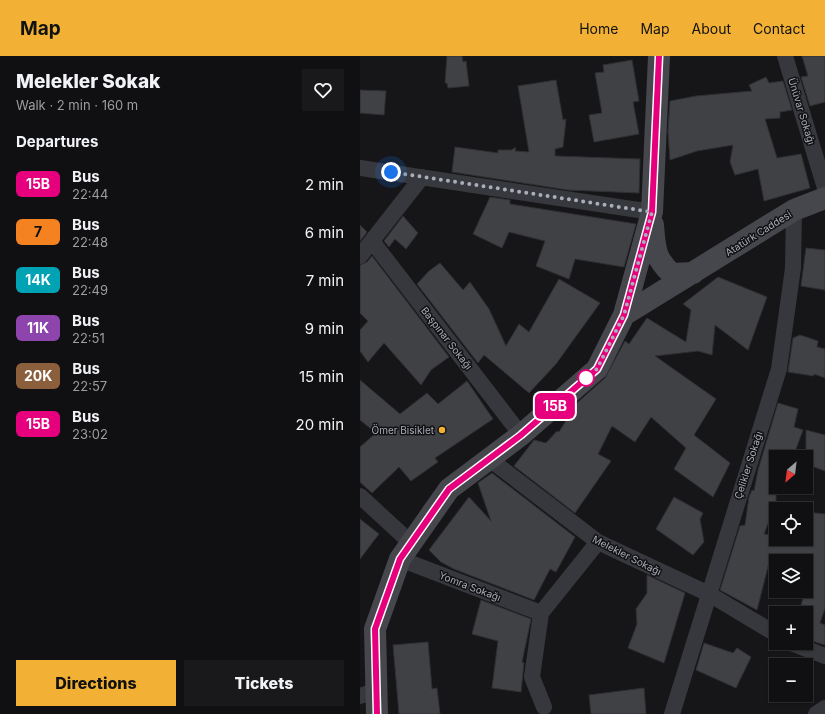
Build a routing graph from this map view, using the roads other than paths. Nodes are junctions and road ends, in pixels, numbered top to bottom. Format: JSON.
{"nodes":[{"id":1,"x":659,"y":56,"type":"edge"},
{"id":2,"x":785,"y":56,"type":"edge"},
{"id":3,"x":360,"y":168,"type":"edge"},
{"id":4,"x":422,"y":177,"type":"junction"},
{"id":5,"x":825,"y":188,"type":"edge"},
{"id":6,"x":825,"y":198,"type":"edge"},
{"id":7,"x":794,"y":210,"type":"junction"},
{"id":8,"x":652,"y":212,"type":"junction"},
{"id":9,"x":372,"y":241,"type":"junction"},
{"id":10,"x":360,"y":256,"type":"edge"},
{"id":11,"x":693,"y":273,"type":"junction"},
{"id":12,"x":624,"y":315,"type":"junction"},
{"id":13,"x":521,"y":435,"type":"junction"},
{"id":14,"x":488,"y":458,"type":"junction"},
{"id":15,"x":360,"y":496,"type":"edge"},
{"id":16,"x":598,"y":542,"type":"junction"},
{"id":17,"x":405,"y":551,"type":"junction"},
{"id":18,"x":709,"y":594,"type":"junction"},
{"id":19,"x":541,"y":613,"type":"junction"},
{"id":20,"x":769,"y":630,"type":"edge"},
{"id":21,"x":809,"y":650,"type":"edge"},
{"id":22,"x":825,"y":656,"type":"edge"},
{"id":23,"x":368,"y":694,"type":"edge"},
{"id":24,"x":544,"y":707,"type":"dead end"},
{"id":25,"x":825,"y":708,"type":"edge"},
{"id":26,"x":377,"y":714,"type":"edge"},
{"id":27,"x":672,"y":714,"type":"edge"},
{"id":28,"x":816,"y":714,"type":"edge"}],
"edges":[{"from":1,"to":8,"type":"main road"},
{"from":2,"to":5,"type":"street","name":"Ünüvar Sokağı"},
{"from":3,"to":4,"type":"street"},
{"from":4,"to":8,"type":"street"},
{"from":4,"to":9,"type":"street"},
{"from":6,"to":7,"type":"main road","name":"Atatürk Caddesi"},
{"from":7,"to":11,"type":"main road","name":"Atatürk Caddesi"},
{"from":7,"to":18,"type":"street","name":"Çelikler Sokağı"},
{"from":8,"to":11,"type":"main road","name":"Atatürk Caddesi"},
{"from":8,"to":12,"type":"main road"},
{"from":9,"to":10,"type":"street"},
{"from":9,"to":13,"type":"street","name":"Başpınar Sokağı"},
{"from":11,"to":12,"type":"main road","name":"Atatürk Caddesi"},
{"from":12,"to":13,"type":"main road"},
{"from":13,"to":14,"type":"main road"},
{"from":14,"to":16,"type":"street","name":"Melekler Sokağı"},
{"from":14,"to":17,"type":"main road"},
{"from":15,"to":17,"type":"street"},
{"from":16,"to":18,"type":"street","name":"Melekler Sokağı"},
{"from":16,"to":19,"type":"street"},
{"from":17,"to":19,"type":"street","name":"Yomra Sokağı"},
{"from":17,"to":23,"type":"main road"},
{"from":18,"to":20,"type":"street","name":"Melekler Sokağı"},
{"from":18,"to":27,"type":"street","name":"Çelikler Sokağı"},
{"from":19,"to":24,"type":"street"},
{"from":21,"to":22,"type":"street"},
{"from":23,"to":26,"type":"main road"},
{"from":25,"to":28,"type":"street"}]}
